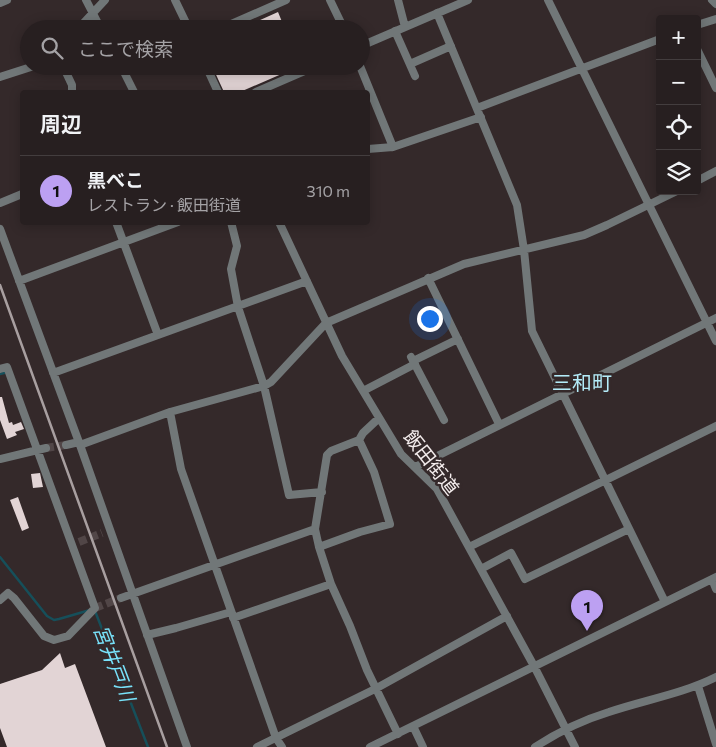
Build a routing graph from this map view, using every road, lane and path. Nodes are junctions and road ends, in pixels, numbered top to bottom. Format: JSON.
{"nodes":[{"id":1,"x":8,"y":0,"type":"edge"},
{"id":2,"x":86,"y":0,"type":"edge"},
{"id":3,"x":105,"y":0,"type":"edge"},
{"id":4,"x":176,"y":0,"type":"edge"},
{"id":5,"x":286,"y":0,"type":"edge"},
{"id":6,"x":330,"y":0,"type":"edge"},
{"id":7,"x":398,"y":0,"type":"edge"},
{"id":8,"x":468,"y":0,"type":"edge"},
{"id":9,"x":548,"y":0,"type":"edge"},
{"id":10,"x":712,"y":0,"type":"edge"},
{"id":11,"x":0,"y":3,"type":"edge"},
{"id":12,"x":716,"y":4,"type":"edge"},
{"id":13,"x":92,"y":12,"type":"junction"},
{"id":14,"x":437,"y":14,"type":"junction"},
{"id":15,"x":716,"y":19,"type":"edge"},
{"id":16,"x":85,"y":20,"type":"edge"},
{"id":17,"x":96,"y":20,"type":"edge"},
{"id":18,"x":185,"y":20,"type":"edge"},
{"id":19,"x":240,"y":20,"type":"edge"},
{"id":20,"x":340,"y":20,"type":"edge"},
{"id":21,"x":701,"y":24,"type":"edge"},
{"id":22,"x":404,"y":27,"type":"junction"},
{"id":23,"x":395,"y":31,"type":"junction"},
{"id":24,"x":656,"y":40,"type":"edge"},
{"id":25,"x":370,"y":42,"type":"edge"},
{"id":26,"x":451,"y":46,"type":"junction"},
{"id":27,"x":701,"y":57,"type":"edge"},
{"id":28,"x":410,"y":64,"type":"junction"},
{"id":29,"x":582,"y":68,"type":"junction"},
{"id":30,"x":20,"y":71,"type":"edge"},
{"id":31,"x":67,"y":75,"type":"edge"},
{"id":32,"x":126,"y":75,"type":"edge"},
{"id":33,"x":210,"y":75,"type":"edge"},
{"id":34,"x":295,"y":75,"type":"edge"},
{"id":35,"x":364,"y":75,"type":"edge"},
{"id":36,"x":415,"y":76,"type":"dead end"},
{"id":37,"x":0,"y":78,"type":"edge"},
{"id":38,"x":716,"y":88,"type":"edge"},
{"id":39,"x":72,"y":90,"type":"edge"},
{"id":40,"x":133,"y":90,"type":"edge"},
{"id":41,"x":217,"y":90,"type":"edge"},
{"id":42,"x":261,"y":90,"type":"edge"},
{"id":43,"x":370,"y":90,"type":"edge"},
{"id":44,"x":370,"y":91,"type":"edge"},
{"id":45,"x":477,"y":108,"type":"junction"},
{"id":46,"x":481,"y":117,"type":"junction"},
{"id":47,"x":393,"y":147,"type":"junction"},
{"id":48,"x":370,"y":149,"type":"edge"},
{"id":49,"x":716,"y":171,"type":"edge"},
{"id":50,"x":701,"y":179,"type":"edge"},
{"id":51,"x":20,"y":195,"type":"edge"},
{"id":52,"x":668,"y":195,"type":"edge"},
{"id":53,"x":0,"y":203,"type":"edge"},
{"id":54,"x":649,"y":205,"type":"junction"},
{"id":55,"x":117,"y":225,"type":"edge"},
{"id":56,"x":170,"y":225,"type":"edge"},
{"id":57,"x":232,"y":225,"type":"edge"},
{"id":58,"x":280,"y":225,"type":"edge"},
{"id":59,"x":0,"y":229,"type":"edge"},
{"id":60,"x":124,"y":242,"type":"junction"},
{"id":61,"x":524,"y":250,"type":"junction"},
{"id":62,"x":428,"y":278,"type":"junction"},
{"id":63,"x":19,"y":281,"type":"junction"},
{"id":64,"x":307,"y":281,"type":"junction"},
{"id":65,"x":238,"y":307,"type":"junction"},
{"id":66,"x":716,"y":318,"type":"edge"},
{"id":67,"x":326,"y":323,"type":"junction"},
{"id":68,"x":707,"y":323,"type":"junction"},
{"id":69,"x":158,"y":335,"type":"junction"},
{"id":70,"x":458,"y":339,"type":"junction"},
{"id":71,"x":716,"y":341,"type":"edge"},
{"id":72,"x":413,"y":360,"type":"junction"},
{"id":73,"x":0,"y":370,"type":"edge"},
{"id":74,"x":53,"y":373,"type":"junction"},
{"id":75,"x":264,"y":386,"type":"junction"},
{"id":76,"x":363,"y":391,"type":"junction"},
{"id":77,"x":563,"y":393,"type":"junction"},
{"id":78,"x":170,"y":412,"type":"junction"},
{"id":79,"x":379,"y":418,"type":"junction"},
{"id":80,"x":444,"y":420,"type":"dead end"},
{"id":81,"x":499,"y":424,"type":"junction"},
{"id":82,"x":716,"y":426,"type":"edge"},
{"id":83,"x":359,"y":440,"type":"junction"},
{"id":84,"x":79,"y":443,"type":"junction"},
{"id":85,"x":66,"y":446,"type":"tunnel mouth"},
{"id":86,"x":46,"y":448,"type":"tunnel mouth"},
{"id":87,"x":36,"y":449,"type":"junction"},
{"id":88,"x":0,"y":459,"type":"edge"},
{"id":89,"x":415,"y":467,"type":"junction"},
{"id":90,"x":605,"y":480,"type":"junction"},
{"id":91,"x":322,"y":492,"type":"junction"},
{"id":92,"x":315,"y":528,"type":"junction"},
{"id":93,"x":629,"y":529,"type":"junction"},
{"id":94,"x":110,"y":530,"type":"junction"},
{"id":95,"x":102,"y":533,"type":"tunnel mouth"},
{"id":96,"x":319,"y":547,"type":"junction"},
{"id":97,"x":469,"y":547,"type":"junction"},
{"id":98,"x":215,"y":564,"type":"junction"},
{"id":99,"x":481,"y":569,"type":"junction"},
{"id":100,"x":714,"y":578,"type":"edge"},
{"id":101,"x":331,"y":584,"type":"junction"},
{"id":102,"x":716,"y":589,"type":"edge"},
{"id":103,"x":133,"y":594,"type":"junction"},
{"id":104,"x":121,"y":598,"type":"tunnel mouth"},
{"id":105,"x":0,"y":600,"type":"edge"},
{"id":106,"x":665,"y":602,"type":"junction"},
{"id":107,"x":232,"y":615,"type":"junction"},
{"id":108,"x":507,"y":616,"type":"junction"},
{"id":109,"x":148,"y":634,"type":"junction"},
{"id":110,"x":534,"y":666,"type":"junction"},
{"id":111,"x":716,"y":677,"type":"edge"},
{"id":112,"x":698,"y":686,"type":"junction"},
{"id":113,"x":375,"y":689,"type":"junction"},
{"id":114,"x":413,"y":726,"type":"junction"},
{"id":115,"x":567,"y":729,"type":"junction"},
{"id":116,"x":398,"y":734,"type":"junction"},
{"id":117,"x":276,"y":738,"type":"junction"},
{"id":118,"x":716,"y":744,"type":"edge"},
{"id":119,"x":187,"y":747,"type":"edge"},
{"id":120,"x":257,"y":747,"type":"edge"},
{"id":121,"x":282,"y":747,"type":"edge"},
{"id":122,"x":370,"y":747,"type":"edge"},
{"id":123,"x":423,"y":747,"type":"edge"},
{"id":124,"x":535,"y":747,"type":"edge"},
{"id":125,"x":575,"y":747,"type":"edge"}],
"edges":[{"from":1,"to":11,"type":"street"},
{"from":2,"to":13,"type":"street"},
{"from":3,"to":13,"type":"street"},
{"from":4,"to":18,"type":"street"},
{"from":5,"to":19,"type":"street"},
{"from":6,"to":20,"type":"street"},
{"from":7,"to":22,"type":"street"},
{"from":8,"to":14,"type":"street"},
{"from":9,"to":29,"type":"street"},
{"from":10,"to":12,"type":"street"},
{"from":13,"to":16,"type":"street"},
{"from":13,"to":17,"type":"street"},
{"from":14,"to":22,"type":"street"},
{"from":14,"to":26,"type":"street"},
{"from":15,"to":21,"type":"street"},
{"from":22,"to":23,"type":"street"},
{"from":23,"to":25,"type":"street"},
{"from":23,"to":28,"type":"street"},
{"from":24,"to":29,"type":"street"},
{"from":26,"to":28,"type":"street"},
{"from":26,"to":45,"type":"street"},
{"from":27,"to":38,"type":"street"},
{"from":28,"to":36,"type":"street"},
{"from":29,"to":45,"type":"street"},
{"from":29,"to":54,"type":"street"},
{"from":30,"to":37,"type":"street"},
{"from":31,"to":39,"type":"street"},
{"from":32,"to":40,"type":"street"},
{"from":33,"to":41,"type":"street"},
{"from":34,"to":42,"type":"street"},
{"from":35,"to":43,"type":"street"},
{"from":44,"to":47,"type":"street"},
{"from":45,"to":46,"type":"street"},
{"from":46,"to":47,"type":"street"},
{"from":46,"to":61,"type":"street"},
{"from":47,"to":48,"type":"street"},
{"from":49,"to":50,"type":"street"},
{"from":51,"to":53,"type":"street"},
{"from":52,"to":54,"type":"street"},
{"from":54,"to":61,"type":"street"},
{"from":54,"to":68,"type":"street"},
{"from":55,"to":60,"type":"street"},
{"from":56,"to":60,"type":"street"},
{"from":57,"to":65,"type":"street"},
{"from":58,"to":64,"type":"street","name":"飯田街道"},
{"from":59,"to":63,"type":"street"},
{"from":60,"to":63,"type":"street"},
{"from":60,"to":69,"type":"street"},
{"from":61,"to":62,"type":"street"},
{"from":61,"to":77,"type":"street"},
{"from":62,"to":67,"type":"street"},
{"from":62,"to":70,"type":"street"},
{"from":63,"to":74,"type":"street"},
{"from":64,"to":65,"type":"street"},
{"from":64,"to":67,"type":"street","name":"飯田街道"},
{"from":65,"to":69,"type":"street"},
{"from":65,"to":75,"type":"street"},
{"from":66,"to":68,"type":"street"},
{"from":67,"to":75,"type":"street"},
{"from":67,"to":76,"type":"street","name":"飯田街道"},
{"from":68,"to":71,"type":"street"},
{"from":68,"to":77,"type":"street"},
{"from":69,"to":74,"type":"street"},
{"from":70,"to":72,"type":"street"},
{"from":70,"to":81,"type":"street"},
{"from":72,"to":76,"type":"street"},
{"from":72,"to":80,"type":"street"},
{"from":73,"to":87,"type":"street"},
{"from":74,"to":84,"type":"street"},
{"from":75,"to":78,"type":"street"},
{"from":75,"to":91,"type":"street"},
{"from":76,"to":79,"type":"street","name":"飯田街道"},
{"from":77,"to":81,"type":"street"},
{"from":77,"to":90,"type":"street"},
{"from":78,"to":84,"type":"street"},
{"from":78,"to":98,"type":"street"},
{"from":79,"to":83,"type":"street"},
{"from":79,"to":89,"type":"street","name":"飯田街道"},
{"from":81,"to":89,"type":"street"},
{"from":82,"to":90,"type":"street"},
{"from":83,"to":91,"type":"street"},
{"from":83,"to":96,"type":"street"},
{"from":84,"to":85,"type":"street"},
{"from":84,"to":94,"type":"street"},
{"from":86,"to":87,"type":"street"},
{"from":87,"to":88,"type":"street"},
{"from":87,"to":105,"type":"street"},
{"from":89,"to":97,"type":"street","name":"飯田街道"},
{"from":90,"to":93,"type":"street"},
{"from":90,"to":97,"type":"street"},
{"from":91,"to":92,"type":"street"},
{"from":92,"to":96,"type":"street"},
{"from":92,"to":98,"type":"street"},
{"from":93,"to":99,"type":"street"},
{"from":93,"to":106,"type":"street"},
{"from":94,"to":95,"type":"street"},
{"from":94,"to":103,"type":"street"},
{"from":96,"to":101,"type":"street"},
{"from":97,"to":99,"type":"street","name":"飯田街道"},
{"from":98,"to":103,"type":"street"},
{"from":98,"to":107,"type":"street"},
{"from":99,"to":108,"type":"street","name":"飯田街道"},
{"from":100,"to":102,"type":"street"},
{"from":100,"to":106,"type":"street"},
{"from":101,"to":107,"type":"street"},
{"from":101,"to":113,"type":"street"},
{"from":103,"to":104,"type":"street"},
{"from":103,"to":109,"type":"street"},
{"from":106,"to":110,"type":"street"},
{"from":107,"to":109,"type":"street"},
{"from":107,"to":117,"type":"street"},
{"from":108,"to":110,"type":"street","name":"飯田街道"},
{"from":108,"to":113,"type":"street"},
{"from":109,"to":119,"type":"street"},
{"from":110,"to":114,"type":"street"},
{"from":110,"to":115,"type":"street","name":"飯田街道"},
{"from":111,"to":112,"type":"street"},
{"from":112,"to":115,"type":"street"},
{"from":112,"to":118,"type":"street"},
{"from":113,"to":116,"type":"street"},
{"from":113,"to":117,"type":"street"},
{"from":114,"to":116,"type":"street"},
{"from":114,"to":123,"type":"street"},
{"from":115,"to":124,"type":"street"},
{"from":115,"to":125,"type":"street","name":"飯田街道"},
{"from":116,"to":122,"type":"street"},
{"from":117,"to":120,"type":"street"},
{"from":117,"to":121,"type":"street"}]}
